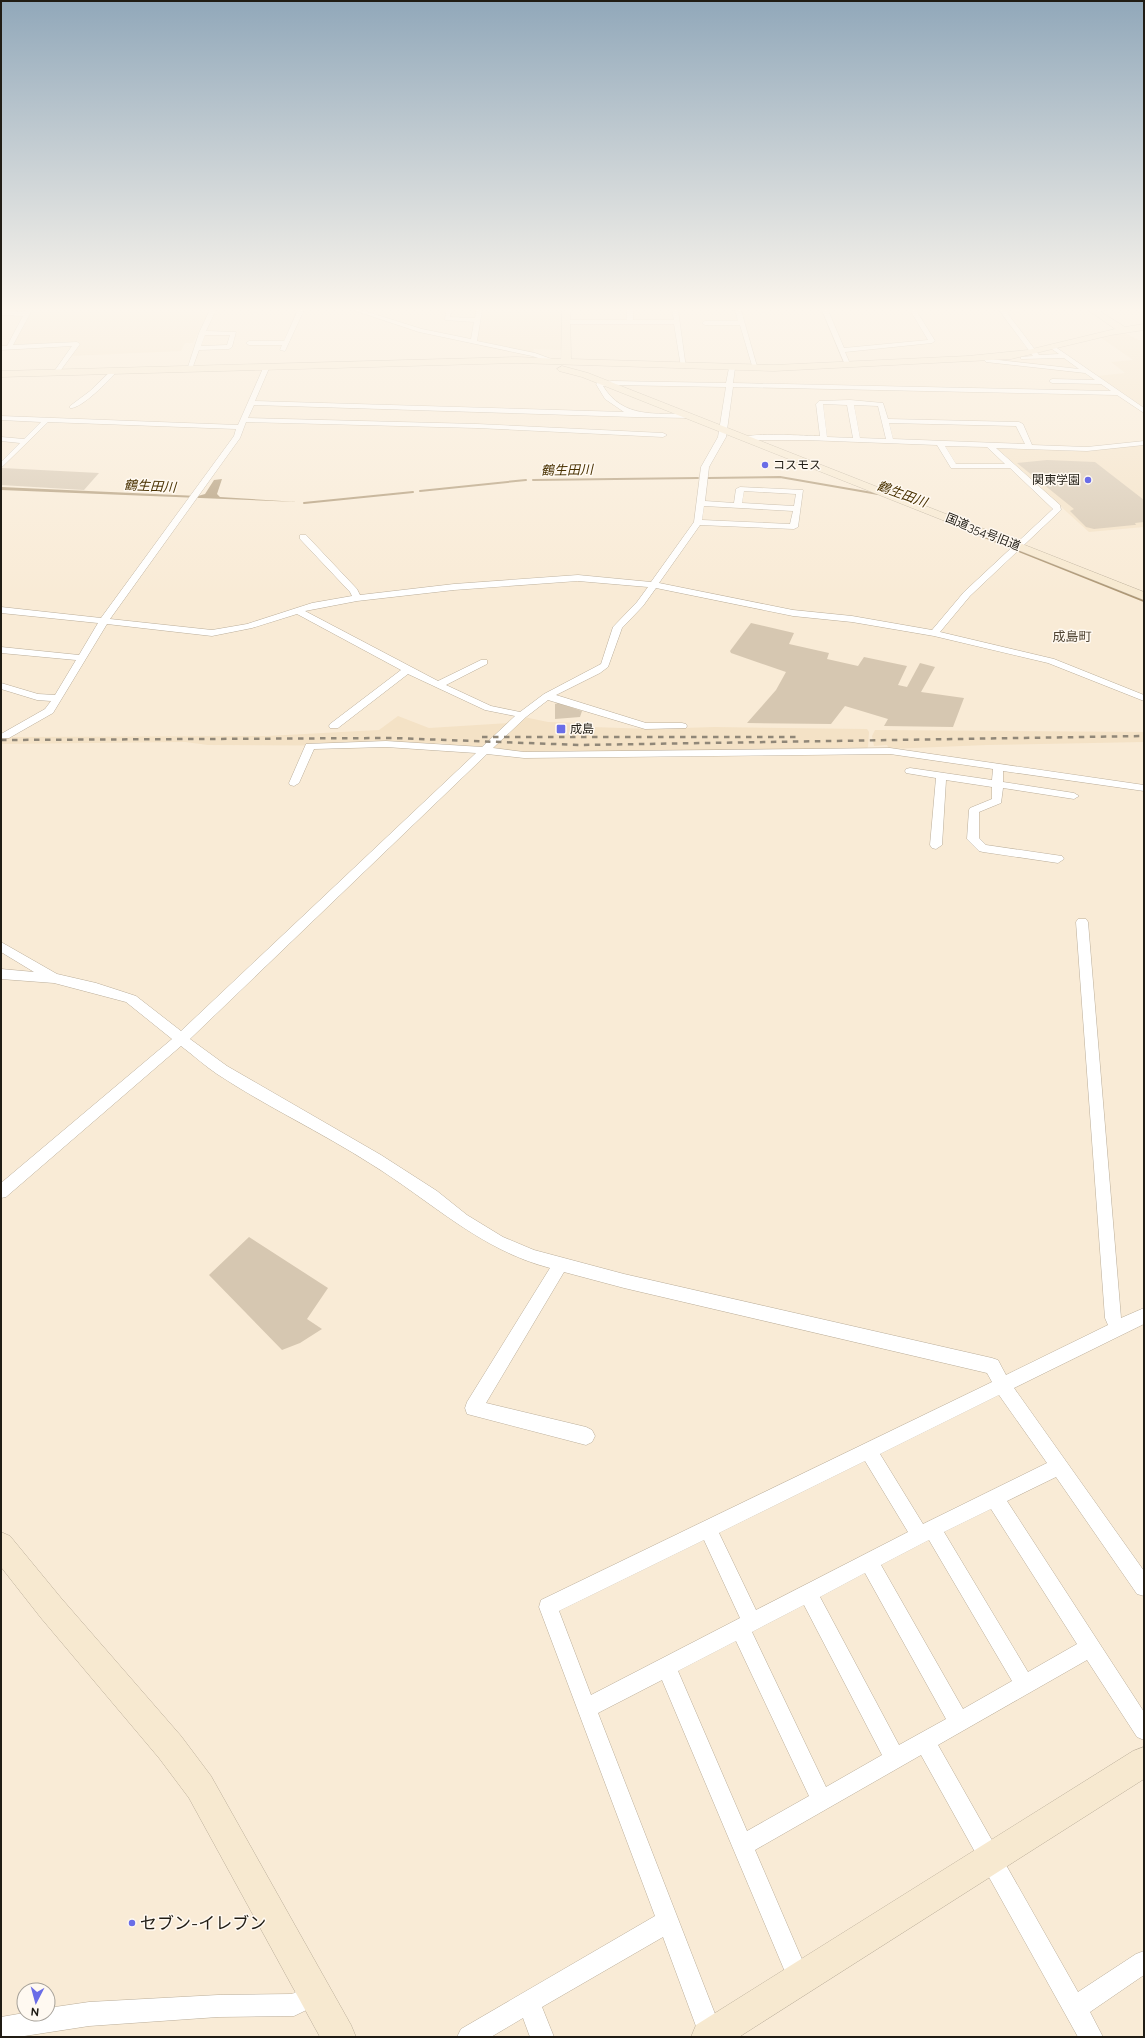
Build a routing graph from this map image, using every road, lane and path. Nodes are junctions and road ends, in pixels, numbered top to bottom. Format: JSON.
{"nodes":[{"id":1,"x":75,"y":405,"type":"edge"},
{"id":2,"x":249,"y":405,"type":"edge"},
{"id":3,"x":285,"y":405,"type":"edge"},
{"id":4,"x":620,"y":405,"type":"edge"},
{"id":5,"x":662,"y":405,"type":"edge"},
{"id":6,"x":727,"y":405,"type":"edge"},
{"id":7,"x":819,"y":405,"type":"edge"},
{"id":8,"x":851,"y":405,"type":"edge"},
{"id":9,"x":881,"y":405,"type":"edge"},
{"id":10,"x":1135,"y":405,"type":"edge"},
{"id":11,"x":72,"y":407,"type":"dead end"},
{"id":12,"x":1144,"y":411,"type":"edge"},
{"id":13,"x":634,"y":415,"type":"junction"},
{"id":14,"x":690,"y":416,"type":"junction"},
{"id":15,"x":1,"y":418,"type":"edge"},
{"id":16,"x":46,"y":420,"type":"junction"},
{"id":17,"x":244,"y":420,"type":"junction"},
{"id":18,"x":546,"y":421,"type":"junction"},
{"id":19,"x":884,"y":421,"type":"junction"},
{"id":20,"x":240,"y":427,"type":"junction"},
{"id":21,"x":724,"y":429,"type":"junction"},
{"id":22,"x":663,"y":435,"type":"dead end"},
{"id":23,"x":747,"y":438,"type":"junction"},
{"id":24,"x":824,"y":438,"type":"junction"},
{"id":25,"x":857,"y":439,"type":"junction"},
{"id":26,"x":1,"y":440,"type":"edge"},
{"id":27,"x":26,"y":440,"type":"junction"},
{"id":28,"x":890,"y":440,"type":"junction"},
{"id":29,"x":939,"y":442,"type":"junction"},
{"id":30,"x":1144,"y":443,"type":"edge"},
{"id":31,"x":988,"y":444,"type":"junction"},
{"id":32,"x":1029,"y":446,"type":"junction"},
{"id":33,"x":1,"y":466,"type":"edge"},
{"id":34,"x":1012,"y":466,"type":"junction"},
{"id":35,"x":701,"y":503,"type":"junction"},
{"id":36,"x":738,"y":506,"type":"junction"},
{"id":37,"x":797,"y":509,"type":"junction"},
{"id":38,"x":698,"y":522,"type":"junction"},
{"id":39,"x":303,"y":537,"type":"dead end"},
{"id":40,"x":1018,"y":546,"type":"junction"},
{"id":41,"x":654,"y":585,"type":"junction"},
{"id":42,"x":1144,"y":596,"type":"edge"},
{"id":43,"x":357,"y":598,"type":"junction"},
{"id":44,"x":1,"y":610,"type":"edge"},
{"id":45,"x":297,"y":610,"type":"junction"},
{"id":46,"x":104,"y":622,"type":"junction"},
{"id":47,"x":934,"y":632,"type":"junction"},
{"id":48,"x":1,"y":650,"type":"edge"},
{"id":49,"x":82,"y":658,"type":"junction"},
{"id":50,"x":484,"y":662,"type":"dead end"},
{"id":51,"x":407,"y":670,"type":"junction"},
{"id":52,"x":438,"y":685,"type":"junction"},
{"id":53,"x":1,"y":686,"type":"edge"},
{"id":54,"x":547,"y":696,"type":"junction"},
{"id":55,"x":58,"y":698,"type":"junction"},
{"id":56,"x":1144,"y":698,"type":"edge"},
{"id":57,"x":522,"y":715,"type":"junction"},
{"id":58,"x":334,"y":726,"type":"dead end"},
{"id":59,"x":682,"y":726,"type":"dead end"},
{"id":60,"x":5,"y":736,"type":"dead end"},
{"id":61,"x":484,"y":751,"type":"junction"},
{"id":62,"x":998,"y":767,"type":"junction"},
{"id":63,"x":910,"y":771,"type":"dead end"},
{"id":64,"x":941,"y":776,"type":"junction"},
{"id":65,"x":294,"y":783,"type":"dead end"},
{"id":66,"x":998,"y":784,"type":"junction"},
{"id":67,"x":1144,"y":788,"type":"edge"},
{"id":68,"x":1074,"y":796,"type":"dead end"},
{"id":69,"x":936,"y":845,"type":"dead end"},
{"id":70,"x":1058,"y":859,"type":"dead end"},
{"id":71,"x":1082,"y":922,"type":"dead end"},
{"id":72,"x":1,"y":946,"type":"edge"},
{"id":73,"x":1,"y":974,"type":"edge"},
{"id":74,"x":54,"y":978,"type":"junction"},
{"id":75,"x":181,"y":1039,"type":"junction"},
{"id":76,"x":1,"y":1192,"type":"edge"},
{"id":77,"x":561,"y":1264,"type":"junction"},
{"id":78,"x":1144,"y":1316,"type":"edge"},
{"id":79,"x":1117,"y":1328,"type":"junction"},
{"id":80,"x":1003,"y":1386,"type":"junction"},
{"id":81,"x":586,"y":1436,"type":"dead end"},
{"id":82,"x":869,"y":1451,"type":"junction"},
{"id":83,"x":1059,"y":1466,"type":"junction"},
{"id":84,"x":994,"y":1498,"type":"junction"},
{"id":85,"x":708,"y":1529,"type":"junction"},
{"id":86,"x":926,"y":1532,"type":"junction"},
{"id":87,"x":1,"y":1545,"type":"edge"},
{"id":88,"x":869,"y":1562,"type":"junction"},
{"id":89,"x":1143,"y":1584,"type":"edge"},
{"id":90,"x":808,"y":1593,"type":"junction"},
{"id":91,"x":746,"y":1625,"type":"junction"},
{"id":92,"x":1091,"y":1647,"type":"junction"},
{"id":93,"x":666,"y":1666,"type":"junction"},
{"id":94,"x":1025,"y":1685,"type":"junction"},
{"id":95,"x":587,"y":1708,"type":"junction"},
{"id":96,"x":959,"y":1722,"type":"junction"},
{"id":97,"x":1144,"y":1730,"type":"edge"},
{"id":98,"x":926,"y":1742,"type":"junction"},
{"id":99,"x":895,"y":1759,"type":"junction"},
{"id":100,"x":1144,"y":1762,"type":"edge"},
{"id":101,"x":822,"y":1801,"type":"junction"},
{"id":102,"x":744,"y":1845,"type":"junction"},
{"id":103,"x":992,"y":1859,"type":"junction"},
{"id":104,"x":668,"y":1920,"type":"junction"},
{"id":105,"x":1144,"y":1962,"type":"edge"},
{"id":106,"x":799,"y":1978,"type":"junction"},
{"id":107,"x":316,"y":1994,"type":"junction"},
{"id":108,"x":529,"y":2003,"type":"junction"},
{"id":109,"x":1075,"y":2008,"type":"junction"},
{"id":110,"x":1,"y":2029,"type":"edge"},
{"id":111,"x":711,"y":2036,"type":"edge"},
{"id":112,"x":339,"y":2037,"type":"edge"},
{"id":113,"x":469,"y":2037,"type":"edge"},
{"id":114,"x":542,"y":2037,"type":"edge"},
{"id":115,"x":1092,"y":2037,"type":"edge"}],
"edges":[{"from":1,"to":11,"type":"street"},
{"from":2,"to":17,"type":"street"},
{"from":3,"to":18,"type":"street"},
{"from":4,"to":13,"type":"street"},
{"from":5,"to":14,"type":"street","name":"国道354号旧道"},
{"from":6,"to":21,"type":"street"},
{"from":7,"to":24,"type":"street"},
{"from":8,"to":25,"type":"street"},
{"from":9,"to":19,"type":"street"},
{"from":10,"to":12,"type":"street"},
{"from":13,"to":14,"type":"street"},
{"from":13,"to":18,"type":"street"},
{"from":14,"to":21,"type":"street","name":"国道354号旧道"},
{"from":15,"to":16,"type":"street"},
{"from":16,"to":20,"type":"street"},
{"from":16,"to":27,"type":"street"},
{"from":17,"to":18,"type":"street"},
{"from":17,"to":20,"type":"street"},
{"from":18,"to":22,"type":"street"},
{"from":19,"to":28,"type":"street"},
{"from":19,"to":32,"type":"street"},
{"from":20,"to":46,"type":"street"},
{"from":21,"to":23,"type":"street","name":"国道354号旧道"},
{"from":21,"to":35,"type":"street"},
{"from":23,"to":24,"type":"street"},
{"from":23,"to":40,"type":"street","name":"国道354号旧道"},
{"from":24,"to":25,"type":"street"},
{"from":25,"to":28,"type":"street"},
{"from":26,"to":27,"type":"street"},
{"from":27,"to":33,"type":"street"},
{"from":28,"to":29,"type":"street"},
{"from":29,"to":31,"type":"street"},
{"from":29,"to":34,"type":"street"},
{"from":30,"to":32,"type":"street"},
{"from":31,"to":32,"type":"street"},
{"from":31,"to":34,"type":"street"},
{"from":34,"to":40,"type":"street"},
{"from":35,"to":36,"type":"street"},
{"from":35,"to":38,"type":"street"},
{"from":36,"to":37,"type":"street"},
{"from":36,"to":37,"type":"street"},
{"from":37,"to":38,"type":"street"},
{"from":38,"to":41,"type":"street"},
{"from":39,"to":43,"type":"street"},
{"from":40,"to":42,"type":"street","name":"国道354号旧道"},
{"from":40,"to":47,"type":"street"},
{"from":41,"to":43,"type":"street"},
{"from":41,"to":47,"type":"street"},
{"from":41,"to":54,"type":"street"},
{"from":43,"to":45,"type":"street"},
{"from":44,"to":46,"type":"street"},
{"from":45,"to":46,"type":"street"},
{"from":45,"to":51,"type":"street"},
{"from":46,"to":49,"type":"street"},
{"from":47,"to":56,"type":"street"},
{"from":48,"to":49,"type":"street"},
{"from":49,"to":55,"type":"street"},
{"from":50,"to":52,"type":"street"},
{"from":51,"to":52,"type":"street"},
{"from":51,"to":58,"type":"street"},
{"from":52,"to":57,"type":"street"},
{"from":53,"to":55,"type":"street"},
{"from":54,"to":57,"type":"street"},
{"from":54,"to":59,"type":"street"},
{"from":55,"to":60,"type":"street"},
{"from":57,"to":61,"type":"street"},
{"from":61,"to":62,"type":"street"},
{"from":61,"to":65,"type":"street"},
{"from":61,"to":75,"type":"street"},
{"from":62,"to":66,"type":"street"},
{"from":62,"to":67,"type":"street"},
{"from":63,"to":64,"type":"street"},
{"from":64,"to":66,"type":"street"},
{"from":64,"to":69,"type":"street"},
{"from":66,"to":68,"type":"street"},
{"from":66,"to":70,"type":"street"},
{"from":71,"to":79,"type":"street"},
{"from":72,"to":74,"type":"street"},
{"from":73,"to":74,"type":"street"},
{"from":74,"to":75,"type":"street"},
{"from":75,"to":76,"type":"street"},
{"from":75,"to":77,"type":"street"},
{"from":77,"to":80,"type":"street"},
{"from":77,"to":81,"type":"street"},
{"from":78,"to":79,"type":"street"},
{"from":79,"to":80,"type":"street"},
{"from":80,"to":82,"type":"street"},
{"from":80,"to":83,"type":"street"},
{"from":82,"to":85,"type":"street"},
{"from":82,"to":86,"type":"street"},
{"from":83,"to":84,"type":"street"},
{"from":83,"to":89,"type":"street"},
{"from":84,"to":86,"type":"street"},
{"from":84,"to":92,"type":"street"},
{"from":85,"to":91,"type":"street"},
{"from":85,"to":95,"type":"street"},
{"from":86,"to":88,"type":"street"},
{"from":86,"to":94,"type":"street"},
{"from":87,"to":107,"type":"street"},
{"from":88,"to":90,"type":"street"},
{"from":88,"to":96,"type":"street"},
{"from":90,"to":91,"type":"street"},
{"from":90,"to":99,"type":"street"},
{"from":91,"to":93,"type":"street"},
{"from":91,"to":101,"type":"street"},
{"from":92,"to":94,"type":"street"},
{"from":92,"to":97,"type":"street"},
{"from":93,"to":95,"type":"street"},
{"from":93,"to":102,"type":"street"},
{"from":94,"to":96,"type":"street"},
{"from":95,"to":104,"type":"street"},
{"from":96,"to":98,"type":"street"},
{"from":98,"to":99,"type":"street"},
{"from":98,"to":103,"type":"street"},
{"from":99,"to":101,"type":"street"},
{"from":100,"to":103,"type":"street"},
{"from":101,"to":102,"type":"street"},
{"from":102,"to":106,"type":"street"},
{"from":103,"to":106,"type":"street"},
{"from":103,"to":109,"type":"street"},
{"from":104,"to":108,"type":"street"},
{"from":104,"to":111,"type":"street"},
{"from":105,"to":109,"type":"street"},
{"from":106,"to":111,"type":"street"},
{"from":107,"to":110,"type":"street"},
{"from":107,"to":112,"type":"street"},
{"from":108,"to":113,"type":"street"},
{"from":108,"to":114,"type":"street"},
{"from":109,"to":115,"type":"street"}]}
